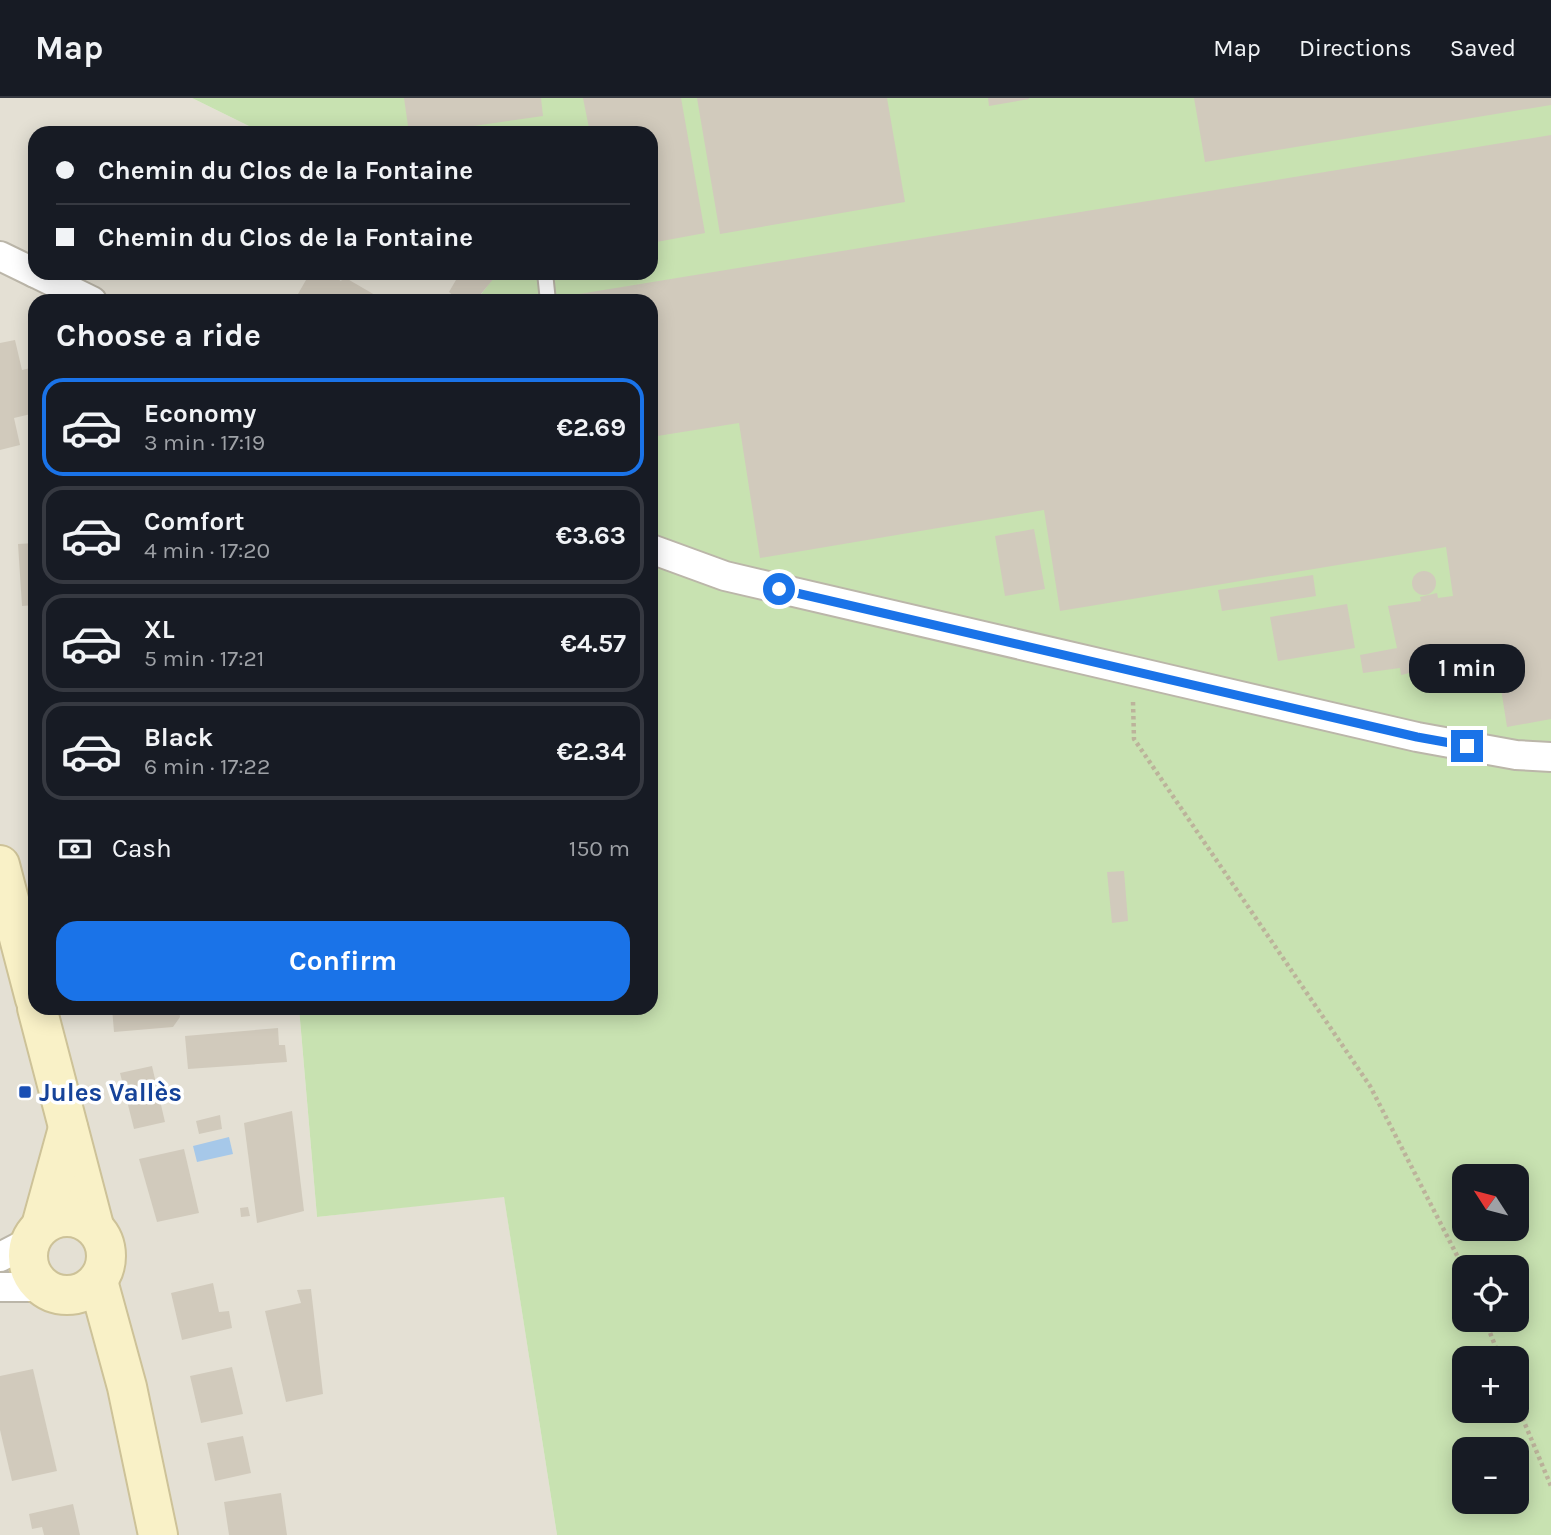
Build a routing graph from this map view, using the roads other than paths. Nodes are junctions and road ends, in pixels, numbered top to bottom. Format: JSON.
{"nodes":[{"id":1,"x":0,"y":256,"type":"edge"},
{"id":2,"x":28,"y":270,"type":"edge"},
{"id":3,"x":49,"y":280,"type":"edge"},
{"id":4,"x":78,"y":294,"type":"edge"},
{"id":5,"x":658,"y":552,"type":"edge"},
{"id":6,"x":1551,"y":757,"type":"edge"},
{"id":7,"x":0,"y":865,"type":"edge"},
{"id":8,"x":28,"y":972,"type":"edge"},
{"id":9,"x":39,"y":1015,"type":"edge"},
{"id":10,"x":68,"y":1128,"type":"junction"},
{"id":11,"x":94,"y":1226,"type":"junction"},
{"id":12,"x":23,"y":1242,"type":"edge"},
{"id":13,"x":98,"y":1282,"type":"junction"},
{"id":14,"x":0,"y":1287,"type":"edge"},
{"id":15,"x":52,"y":1291,"type":"junction"},
{"id":16,"x":127,"y":1387,"type":"junction"},
{"id":17,"x":158,"y":1535,"type":"edge"}],
"edges":[{"from":1,"to":2,"type":"street"},
{"from":3,"to":4,"type":"street"},
{"from":5,"to":6,"type":"street"},
{"from":7,"to":8,"type":"street"},
{"from":9,"to":10,"type":"street"},
{"from":10,"to":11,"type":"street"},
{"from":10,"to":12,"type":"street"},
{"from":11,"to":12,"type":"street"},
{"from":11,"to":13,"type":"street"},
{"from":12,"to":15,"type":"street"},
{"from":13,"to":15,"type":"street"},
{"from":13,"to":16,"type":"street"},
{"from":14,"to":15,"type":"street"},
{"from":15,"to":16,"type":"street"},
{"from":16,"to":17,"type":"street"}]}
